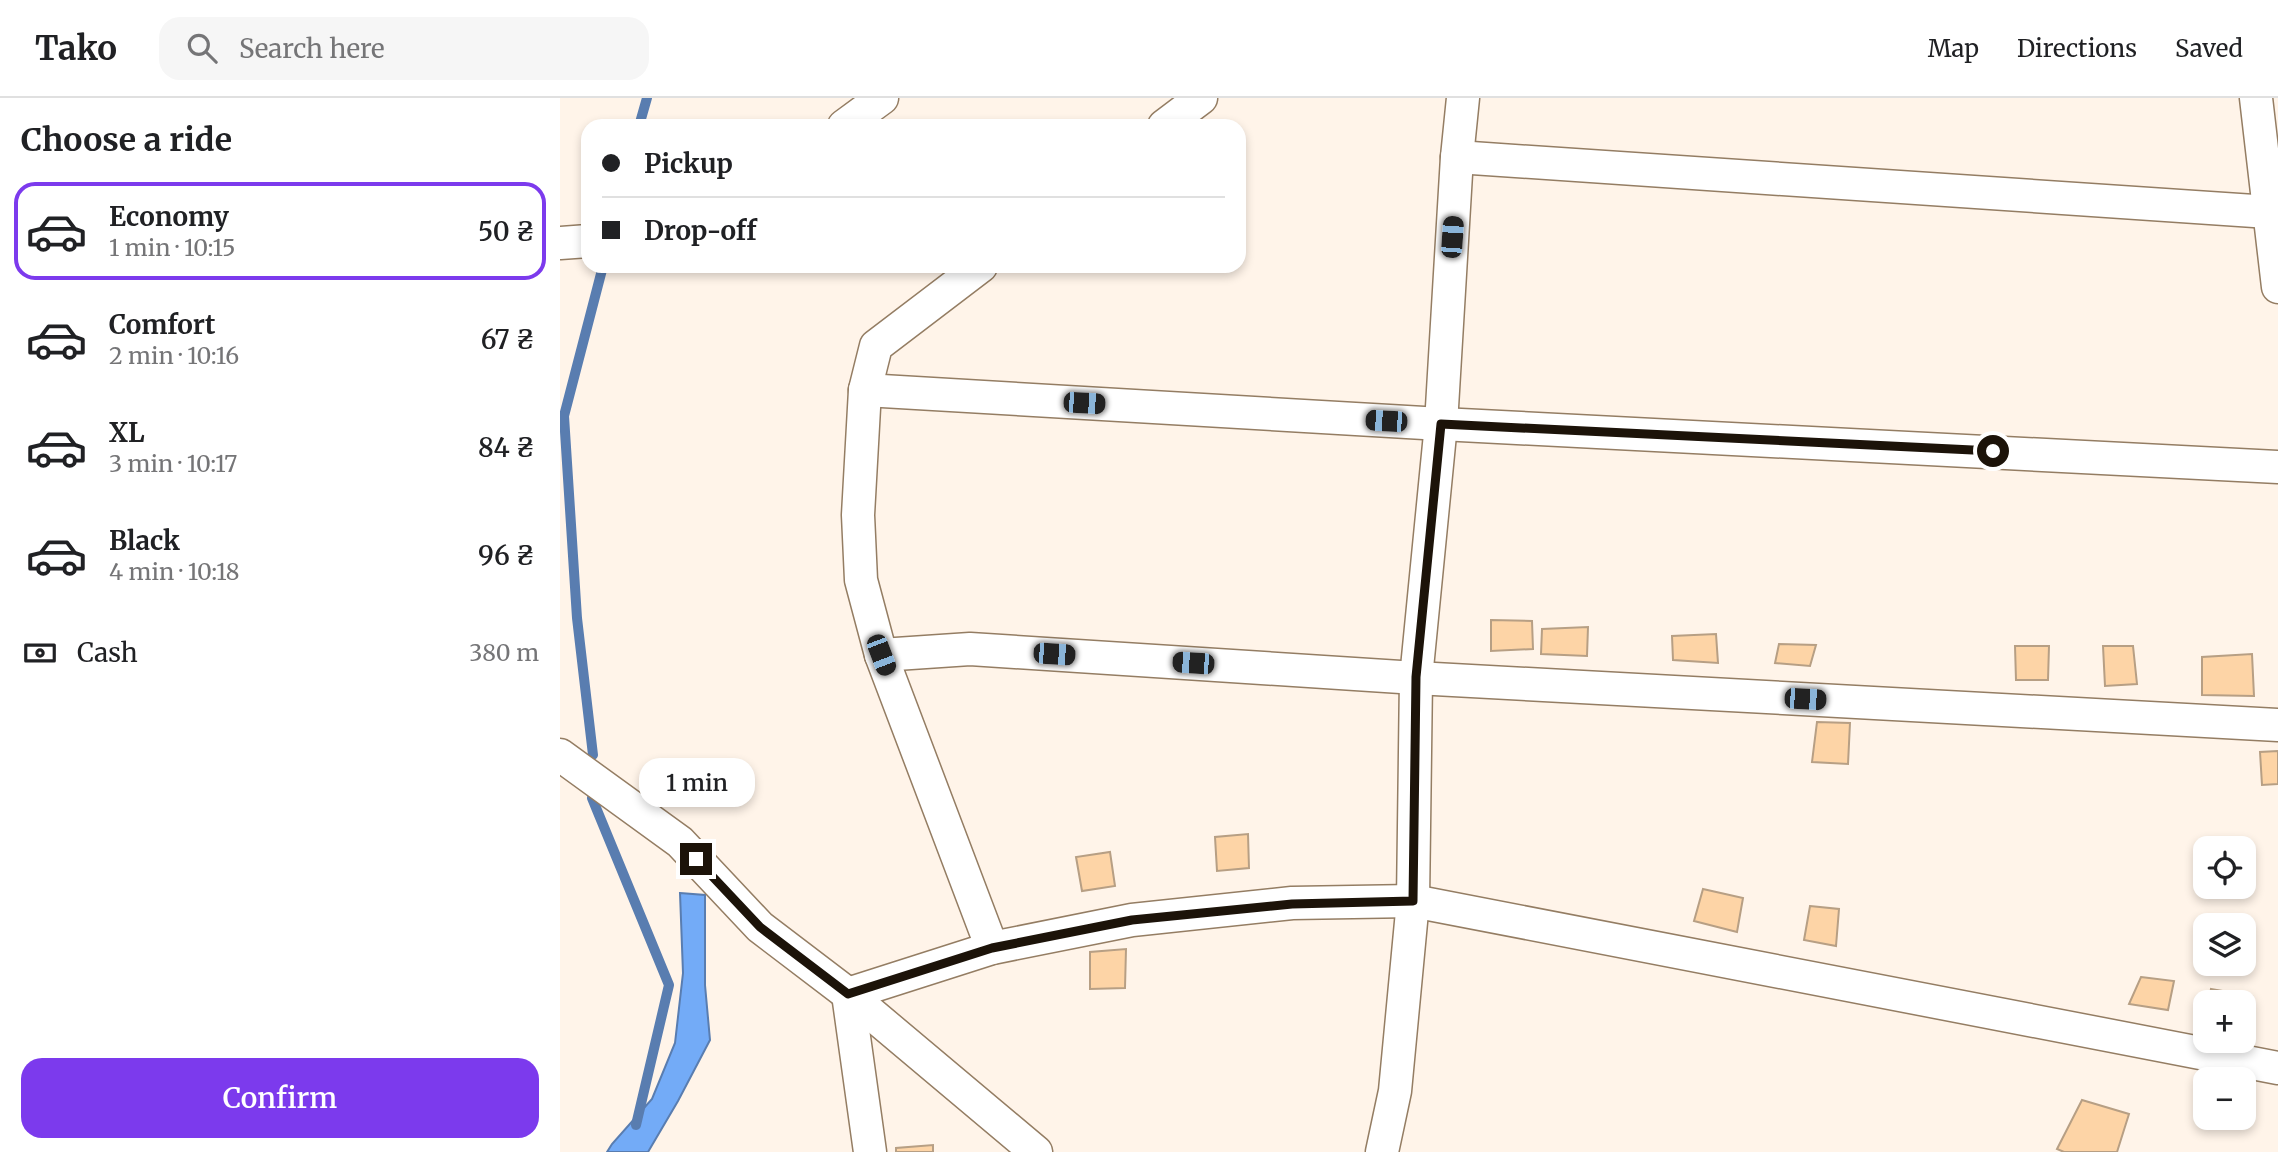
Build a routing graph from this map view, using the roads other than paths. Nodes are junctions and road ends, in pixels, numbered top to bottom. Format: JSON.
{"nodes":[{"id":1,"x":882,"y":98,"type":"edge"},
{"id":2,"x":1200,"y":98,"type":"edge"},
{"id":3,"x":1463,"y":98,"type":"edge"},
{"id":4,"x":2256,"y":98,"type":"edge"},
{"id":5,"x":854,"y":119,"type":"edge"},
{"id":6,"x":1173,"y":119,"type":"edge"},
{"id":7,"x":1457,"y":157,"type":"junction"},
{"id":8,"x":2269,"y":212,"type":"junction"},
{"id":9,"x":581,"y":242,"type":"edge"},
{"id":10,"x":560,"y":243,"type":"edge"},
{"id":11,"x":972,"y":273,"type":"edge"},
{"id":12,"x":2278,"y":287,"type":"edge"},
{"id":13,"x":865,"y":390,"type":"junction"},
{"id":14,"x":1441,"y":424,"type":"junction"},
{"id":15,"x":2278,"y":467,"type":"edge"},
{"id":16,"x":881,"y":655,"type":"junction"},
{"id":17,"x":1416,"y":677,"type":"junction"},
{"id":18,"x":2278,"y":725,"type":"edge"},
{"id":19,"x":560,"y":755,"type":"edge"},
{"id":20,"x":1413,"y":901,"type":"junction"},
{"id":21,"x":992,"y":948,"type":"junction"},
{"id":22,"x":848,"y":994,"type":"junction"},
{"id":23,"x":2278,"y":1068,"type":"edge"},
{"id":24,"x":870,"y":1152,"type":"edge"},
{"id":25,"x":1037,"y":1152,"type":"edge"},
{"id":26,"x":1382,"y":1152,"type":"edge"}],
"edges":[{"from":1,"to":5,"type":"street"},
{"from":2,"to":6,"type":"street"},
{"from":3,"to":7,"type":"street"},
{"from":4,"to":8,"type":"street"},
{"from":7,"to":8,"type":"street"},
{"from":7,"to":14,"type":"street"},
{"from":8,"to":12,"type":"street"},
{"from":9,"to":10,"type":"street"},
{"from":11,"to":13,"type":"street"},
{"from":13,"to":14,"type":"street"},
{"from":13,"to":16,"type":"street"},
{"from":14,"to":15,"type":"street"},
{"from":14,"to":17,"type":"street"},
{"from":16,"to":17,"type":"street"},
{"from":16,"to":21,"type":"street"},
{"from":17,"to":18,"type":"street"},
{"from":17,"to":20,"type":"street"},
{"from":19,"to":22,"type":"street"},
{"from":20,"to":21,"type":"street"},
{"from":20,"to":23,"type":"street"},
{"from":20,"to":26,"type":"street"},
{"from":21,"to":22,"type":"street"},
{"from":22,"to":24,"type":"street"},
{"from":22,"to":25,"type":"street"}]}
